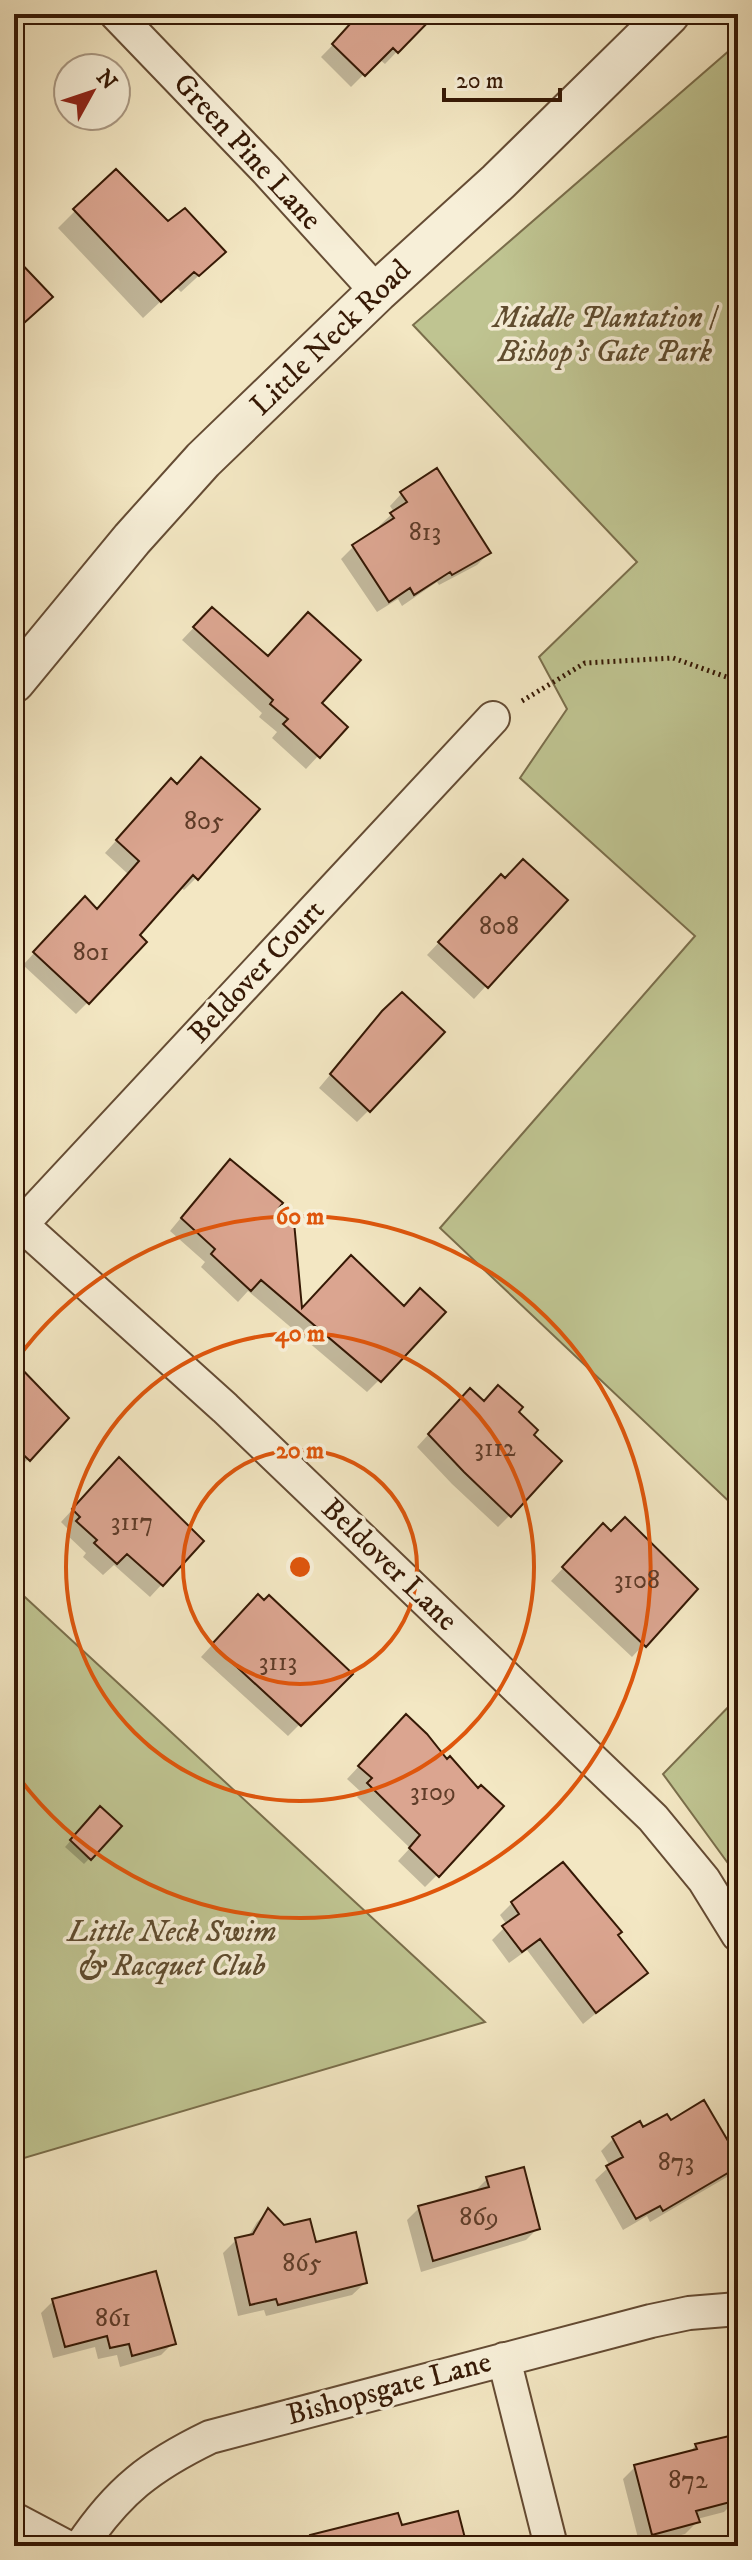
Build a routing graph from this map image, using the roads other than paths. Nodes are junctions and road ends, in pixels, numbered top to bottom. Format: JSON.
{"nodes":[{"id":1,"x":116,"y":14,"type":"edge"},
{"id":2,"x":669,"y":14,"type":"edge"},
{"id":3,"x":377,"y":292,"type":"junction"},
{"id":4,"x":14,"y":682,"type":"edge"},
{"id":5,"x":493,"y":718,"type":"road end"},
{"id":6,"x":18,"y":1221,"type":"edge"},
{"id":7,"x":738,"y":1935,"type":"edge"},
{"id":8,"x":738,"y":2309,"type":"edge"},
{"id":9,"x":504,"y":2359,"type":"junction"},
{"id":10,"x":14,"y":2519,"type":"edge"},
{"id":11,"x":65,"y":2546,"type":"edge"},
{"id":12,"x":81,"y":2546,"type":"edge"},
{"id":13,"x":551,"y":2546,"type":"edge"}],
"edges":[{"from":1,"to":3,"type":"street","name":"Green Pine Lane"},
{"from":2,"to":3,"type":"street","name":"Little Neck Road"},
{"from":3,"to":4,"type":"street","name":"Little Neck Road"},
{"from":5,"to":6,"type":"street","name":"Beldover Court"},
{"from":6,"to":7,"type":"street","name":"Beldover Lane"},
{"from":8,"to":9,"type":"street","name":"Bishopsgate Lane"},
{"from":9,"to":12,"type":"street","name":"Bishopsgate Lane"},
{"from":9,"to":13,"type":"street"},
{"from":10,"to":11,"type":"street"}]}
